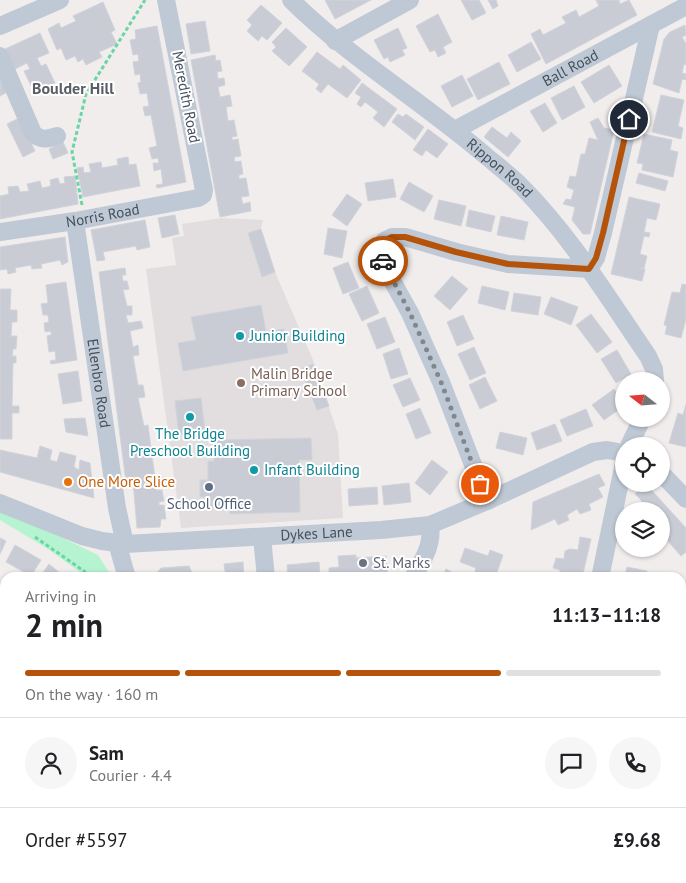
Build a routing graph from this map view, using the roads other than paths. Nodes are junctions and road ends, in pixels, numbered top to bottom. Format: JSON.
{"nodes":[{"id":1,"x":60,"y":0,"type":"edge"},
{"id":2,"x":166,"y":0,"type":"edge"},
{"id":3,"x":291,"y":0,"type":"edge"},
{"id":4,"x":410,"y":0,"type":"edge"},
{"id":5,"x":686,"y":6,"type":"edge"},
{"id":6,"x":651,"y":25,"type":"junction"},
{"id":7,"x":0,"y":26,"type":"edge"},
{"id":8,"x":335,"y":41,"type":"junction"},
{"id":9,"x":0,"y":56,"type":"edge"},
{"id":10,"x":455,"y":130,"type":"junction"},
{"id":11,"x":57,"y":136,"type":"dead end"},
{"id":12,"x":203,"y":195,"type":"joint"},
{"id":13,"x":80,"y":220,"type":"junction"},
{"id":14,"x":0,"y":232,"type":"edge"},
{"id":15,"x":589,"y":269,"type":"junction"},
{"id":16,"x":654,"y":372,"type":"edge"},
{"id":17,"x":615,"y":451,"type":"edge"},
{"id":18,"x":670,"y":482,"type":"edge"},
{"id":19,"x":618,"y":492,"type":"edge"},
{"id":20,"x":686,"y":499,"type":"edge"},
{"id":21,"x":487,"y":501,"type":"junction"},
{"id":22,"x":0,"y":503,"type":"edge"},
{"id":23,"x":430,"y":525,"type":"junction"},
{"id":24,"x":262,"y":537,"type":"junction"},
{"id":25,"x":121,"y":544,"type":"junction"},
{"id":26,"x":126,"y":572,"type":"edge"},
{"id":27,"x":265,"y":572,"type":"edge"},
{"id":28,"x":417,"y":572,"type":"edge"},
{"id":29,"x":601,"y":572,"type":"edge"}],
"edges":[{"from":1,"to":7,"type":"street"},
{"from":2,"to":12,"type":"street","name":"Meredith Road"},
{"from":3,"to":8,"type":"street","name":"Rippon Road"},
{"from":4,"to":8,"type":"street"},
{"from":5,"to":6,"type":"street","name":"Ball Road"},
{"from":6,"to":10,"type":"street","name":"Ball Road"},
{"from":6,"to":15,"type":"street"},
{"from":8,"to":10,"type":"street","name":"Rippon Road"},
{"from":9,"to":11,"type":"street"},
{"from":10,"to":15,"type":"street","name":"Rippon Road"},
{"from":12,"to":13,"type":"street","name":"Norris Road"},
{"from":13,"to":14,"type":"street","name":"Norris Road"},
{"from":13,"to":25,"type":"street","name":"Ellenbro Road"},
{"from":15,"to":16,"type":"street","name":"Rippon Road"},
{"from":15,"to":21,"type":"street"},
{"from":17,"to":21,"type":"street","name":"Dykes Lane"},
{"from":18,"to":20,"type":"street"},
{"from":19,"to":29,"type":"street"},
{"from":21,"to":23,"type":"street","name":"Dykes Lane"},
{"from":22,"to":25,"type":"street","name":"Dykes Lane"},
{"from":23,"to":24,"type":"street","name":"Dykes Lane"},
{"from":23,"to":28,"type":"street"},
{"from":24,"to":25,"type":"street","name":"Dykes Lane"},
{"from":24,"to":27,"type":"street"},
{"from":25,"to":26,"type":"street","name":"Ellenbro Road"}]}
